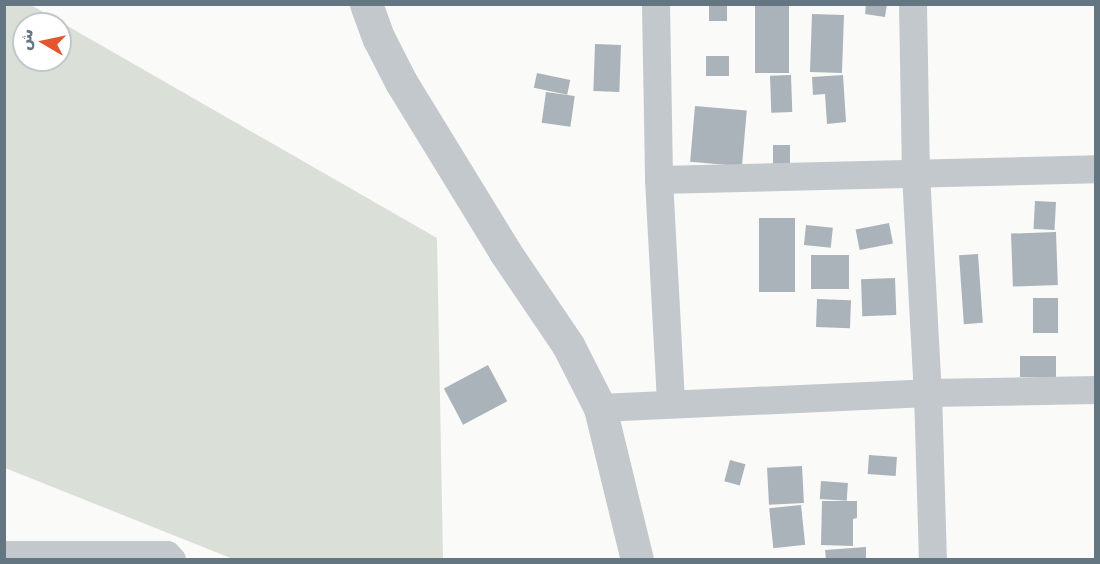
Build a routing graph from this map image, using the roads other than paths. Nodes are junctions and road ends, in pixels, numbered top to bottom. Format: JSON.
{"nodes":[{"id":1,"x":366,"y":4,"type":"edge"},
{"id":2,"x":656,"y":4,"type":"edge"},
{"id":3,"x":913,"y":4,"type":"edge"},
{"id":4,"x":1095,"y":169,"type":"edge"},
{"id":5,"x":916,"y":174,"type":"junction"},
{"id":6,"x":660,"y":180,"type":"junction"},
{"id":7,"x":1095,"y":390,"type":"edge"},
{"id":8,"x":928,"y":393,"type":"junction"},
{"id":9,"x":671,"y":404,"type":"junction"},
{"id":10,"x":600,"y":408,"type":"junction"},
{"id":11,"x":4,"y":555,"type":"edge"},
{"id":12,"x":172,"y":560,"type":"edge"},
{"id":13,"x":637,"y":560,"type":"edge"},
{"id":14,"x":933,"y":560,"type":"edge"}],
"edges":[{"from":1,"to":10,"type":"street"},
{"from":2,"to":6,"type":"street"},
{"from":3,"to":5,"type":"street"},
{"from":4,"to":5,"type":"street"},
{"from":5,"to":6,"type":"street"},
{"from":5,"to":8,"type":"street"},
{"from":6,"to":9,"type":"street"},
{"from":7,"to":8,"type":"street"},
{"from":8,"to":9,"type":"street"},
{"from":8,"to":14,"type":"street"},
{"from":9,"to":10,"type":"street"},
{"from":10,"to":13,"type":"street"},
{"from":11,"to":12,"type":"street"}]}
